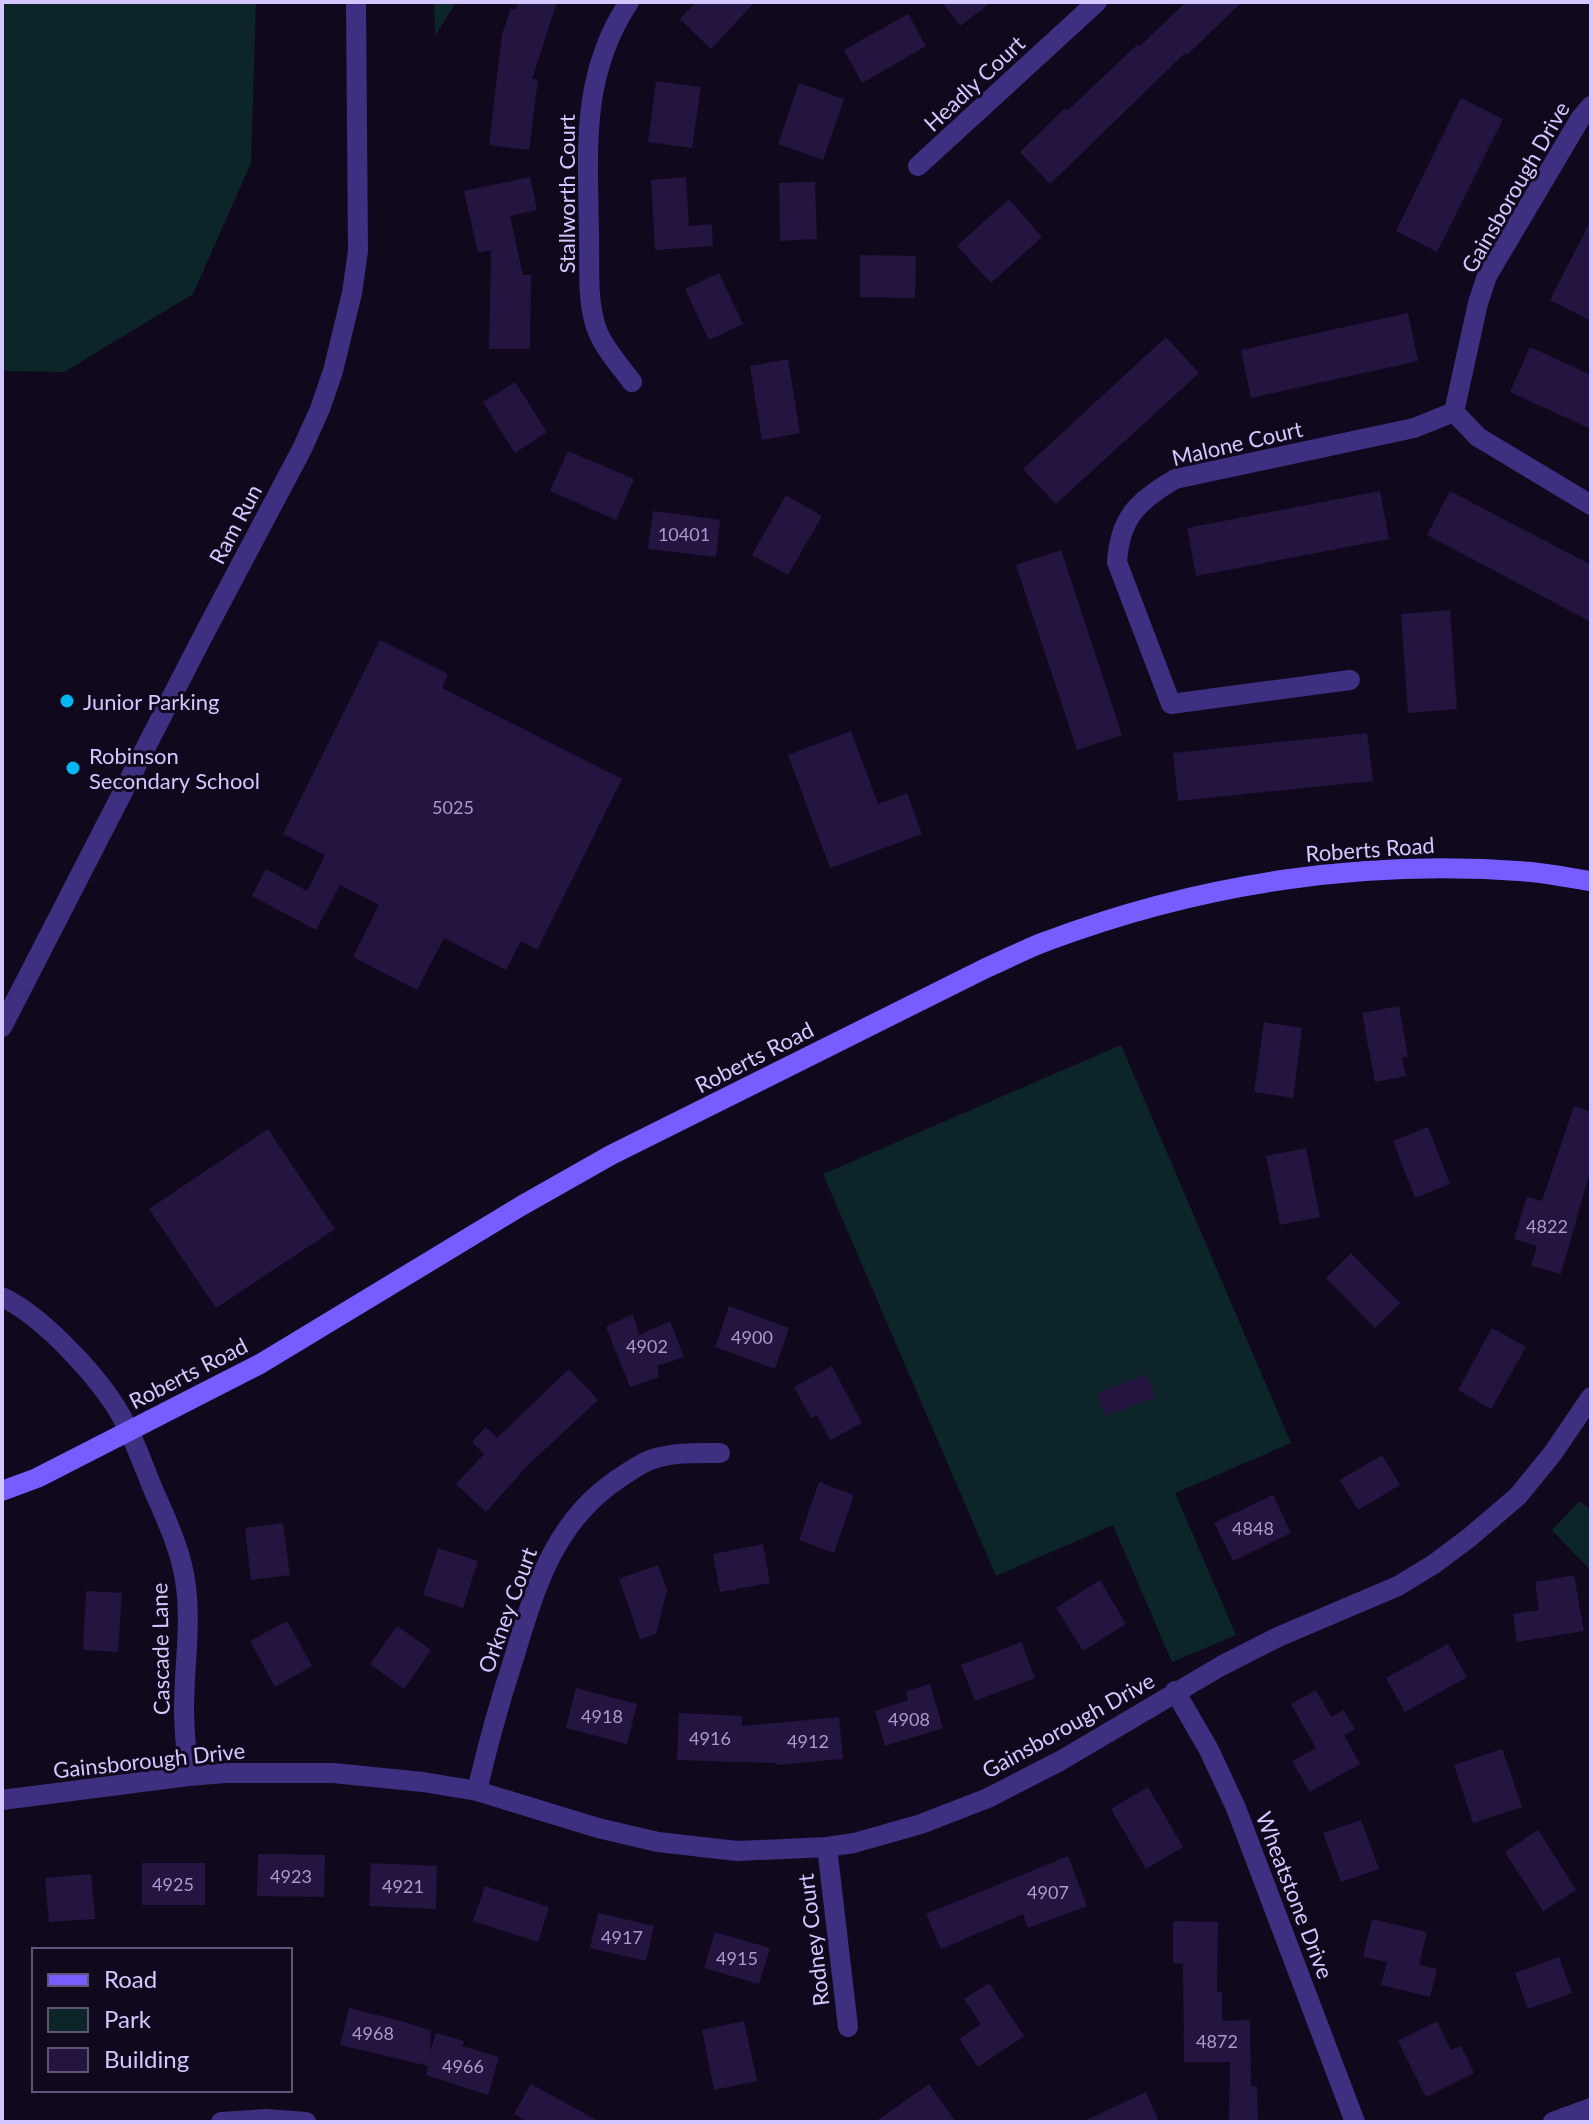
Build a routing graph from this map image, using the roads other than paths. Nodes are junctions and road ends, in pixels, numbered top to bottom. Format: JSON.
{"nodes":[{"id":1,"x":356,"y":2,"type":"edge"},
{"id":2,"x":629,"y":2,"type":"edge"},
{"id":3,"x":1097,"y":2,"type":"edge"},
{"id":4,"x":1591,"y":106,"type":"edge"},
{"id":5,"x":918,"y":166,"type":"dead end"},
{"id":6,"x":632,"y":382,"type":"dead end"},
{"id":7,"x":1454,"y":412,"type":"junction"},
{"id":8,"x":1591,"y":505,"type":"edge"},
{"id":9,"x":1350,"y":680,"type":"dead end"},
{"id":10,"x":1591,"y":881,"type":"edge"},
{"id":11,"x":2,"y":1027,"type":"edge"},
{"id":12,"x":2,"y":1297,"type":"edge"},
{"id":13,"x":1591,"y":1397,"type":"edge"},
{"id":14,"x":128,"y":1431,"type":"junction"},
{"id":15,"x":720,"y":1453,"type":"dead end"},
{"id":16,"x":2,"y":1491,"type":"edge"},
{"id":17,"x":1175,"y":1691,"type":"junction"},
{"id":18,"x":188,"y":1776,"type":"junction"},
{"id":19,"x":477,"y":1791,"type":"junction"},
{"id":20,"x":2,"y":1800,"type":"edge"},
{"id":21,"x":827,"y":1847,"type":"junction"},
{"id":22,"x":848,"y":2027,"type":"dead end"},
{"id":23,"x":1591,"y":2108,"type":"edge"},
{"id":24,"x":221,"y":2122,"type":"edge"},
{"id":25,"x":306,"y":2122,"type":"edge"},
{"id":26,"x":1355,"y":2122,"type":"edge"},
{"id":27,"x":1553,"y":2122,"type":"edge"}],
"edges":[{"from":1,"to":11,"type":"street","name":"Ram Run"},
{"from":2,"to":6,"type":"street","name":"Stallworth Court"},
{"from":3,"to":5,"type":"street","name":"Headly Court"},
{"from":4,"to":7,"type":"street","name":"Gainsborough Drive"},
{"from":7,"to":8,"type":"street"},
{"from":7,"to":9,"type":"street","name":"Malone Court"},
{"from":10,"to":14,"type":"main road","name":"Roberts Road"},
{"from":12,"to":14,"type":"street","name":"Cascade Lane"},
{"from":13,"to":17,"type":"street","name":"Gainsborough Drive"},
{"from":14,"to":16,"type":"main road","name":"Roberts Road"},
{"from":14,"to":18,"type":"street","name":"Cascade Lane"},
{"from":15,"to":19,"type":"street","name":"Orkney Court"},
{"from":17,"to":21,"type":"street","name":"Gainsborough Drive"},
{"from":17,"to":26,"type":"street","name":"Wheatstone Drive"},
{"from":18,"to":19,"type":"street","name":"Gainsborough Drive"},
{"from":18,"to":20,"type":"street","name":"Gainsborough Drive"},
{"from":19,"to":21,"type":"street","name":"Gainsborough Drive"},
{"from":21,"to":22,"type":"street","name":"Rodney Court"},
{"from":23,"to":27,"type":"street"},
{"from":24,"to":25,"type":"street"}]}
